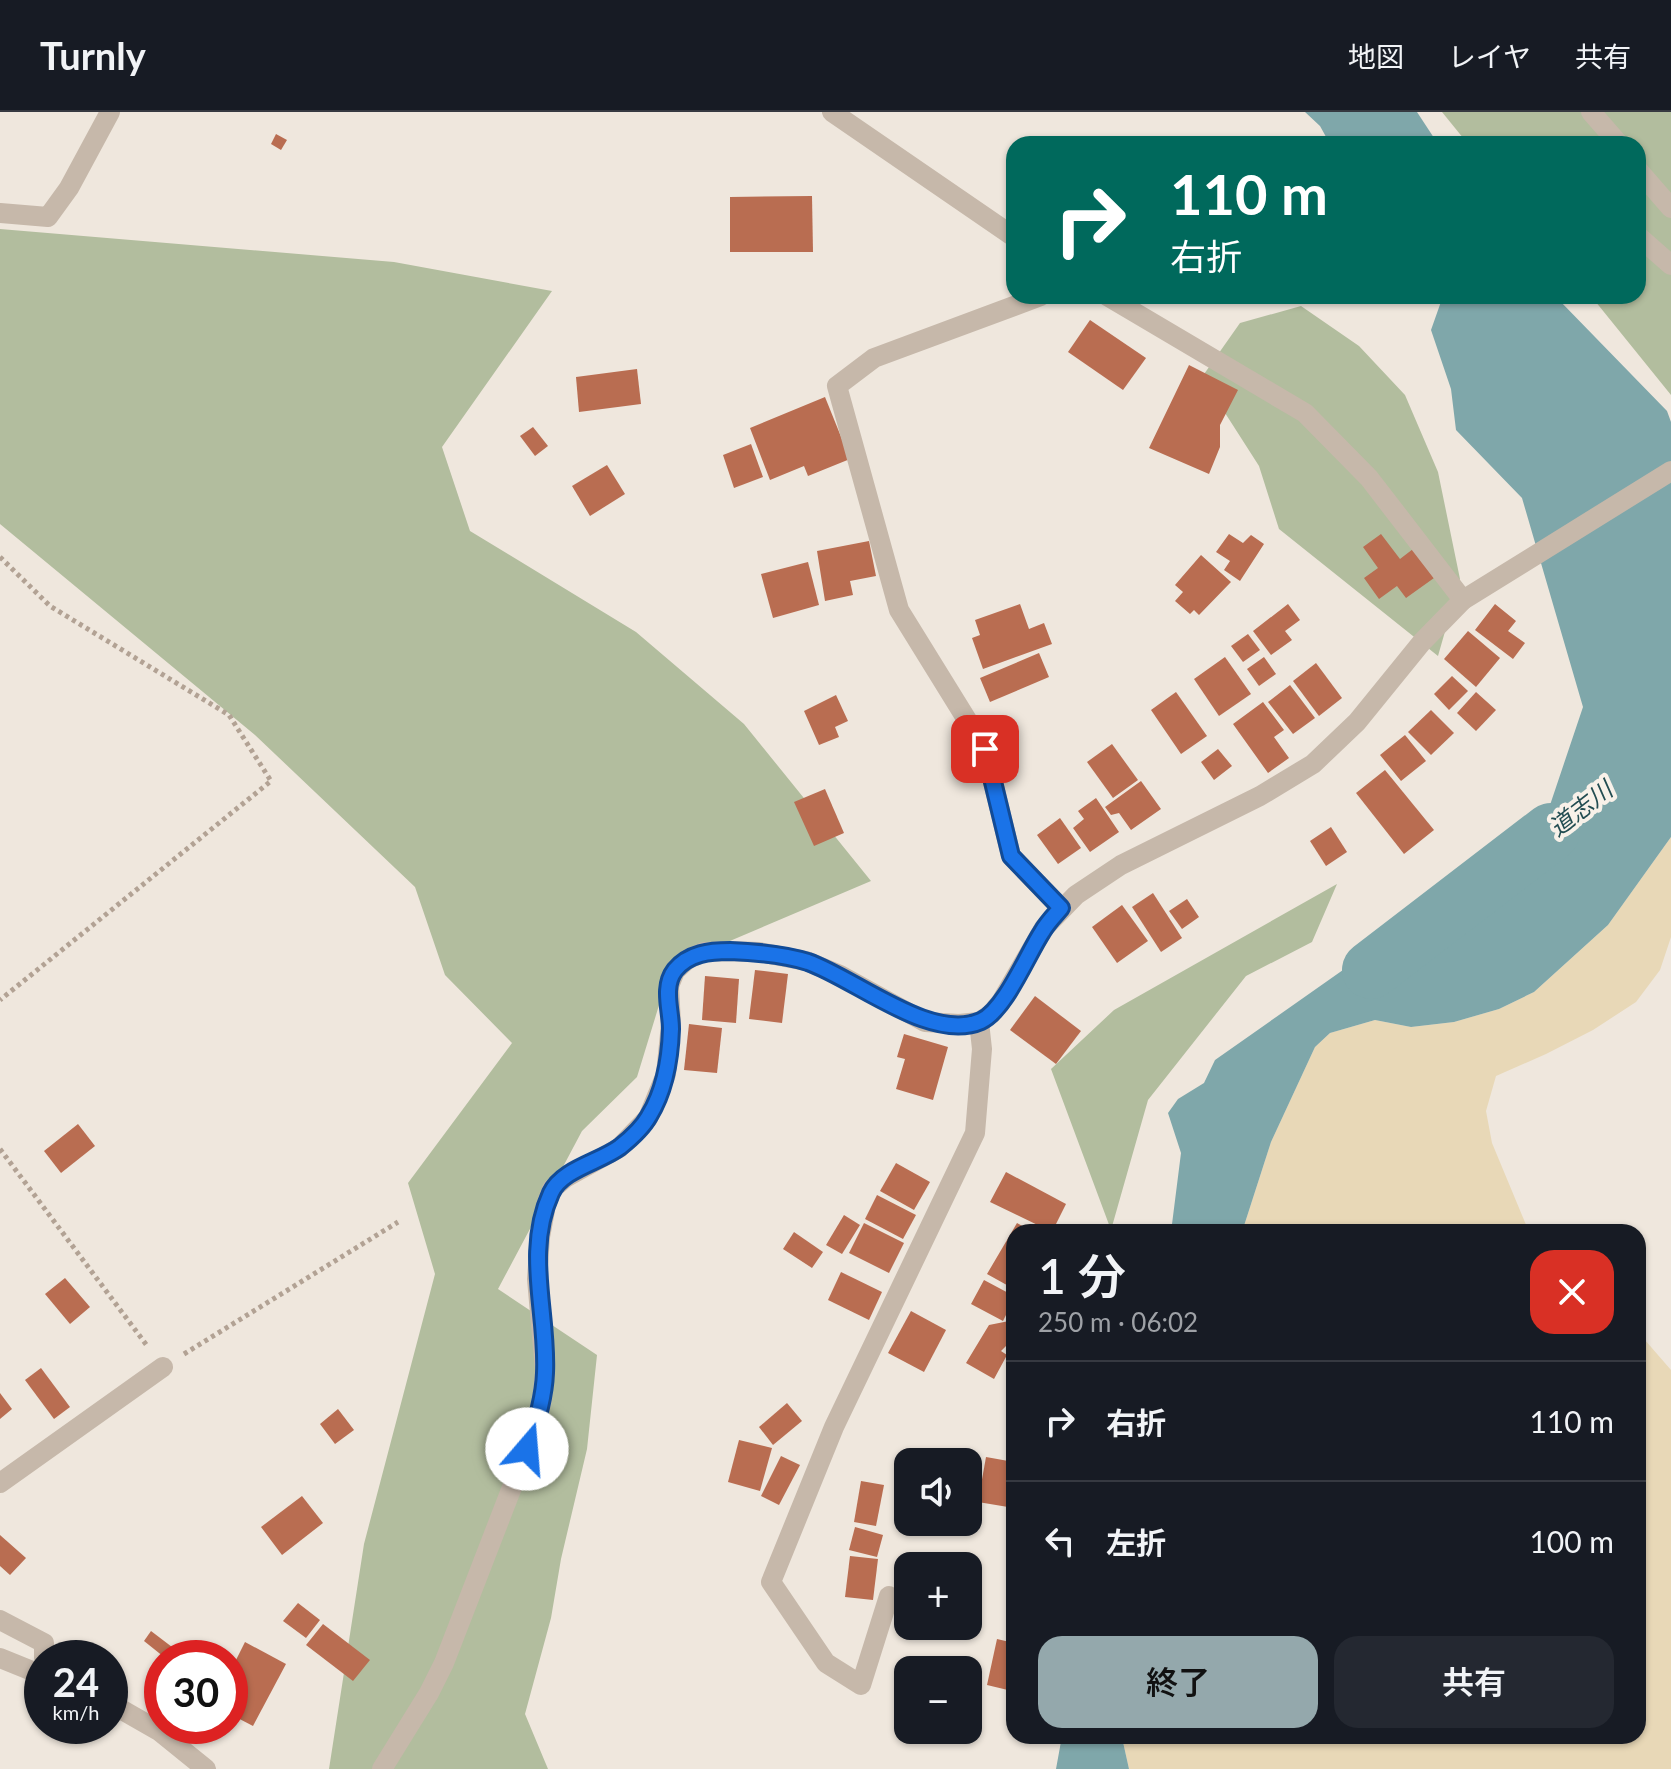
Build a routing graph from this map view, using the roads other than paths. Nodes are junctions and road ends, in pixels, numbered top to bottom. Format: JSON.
{"nodes":[{"id":1,"x":110,"y":112,"type":"edge"},
{"id":2,"x":832,"y":112,"type":"edge"},
{"id":3,"x":1591,"y":112,"type":"edge"},
{"id":4,"x":1612,"y":136,"type":"edge"},
{"id":5,"x":1646,"y":184,"type":"edge"},
{"id":6,"x":1671,"y":208,"type":"edge"},
{"id":7,"x":0,"y":213,"type":"edge"},
{"id":8,"x":1006,"y":232,"type":"edge"},
{"id":9,"x":1646,"y":243,"type":"edge"},
{"id":10,"x":1671,"y":265,"type":"edge"},
{"id":11,"x":1019,"y":304,"type":"edge"},
{"id":12,"x":1121,"y":304,"type":"edge"},
{"id":13,"x":1671,"y":471,"type":"edge"},
{"id":14,"x":1463,"y":600,"type":"junction"},
{"id":15,"x":1061,"y":908,"type":"junction"},
{"id":16,"x":979,"y":1022,"type":"junction"},
{"id":17,"x":163,"y":1367,"type":"road end"},
{"id":18,"x":0,"y":1483,"type":"edge"},
{"id":19,"x":889,"y":1596,"type":"dead end"},
{"id":20,"x":0,"y":1620,"type":"edge"},
{"id":21,"x":38,"y":1640,"type":"edge"},
{"id":22,"x":0,"y":1658,"type":"edge"},
{"id":23,"x":24,"y":1667,"type":"edge"},
{"id":24,"x":128,"y":1713,"type":"edge"},
{"id":25,"x":206,"y":1769,"type":"edge"},
{"id":26,"x":382,"y":1769,"type":"edge"}],
"edges":[{"from":1,"to":7,"type":"street"},
{"from":2,"to":8,"type":"street"},
{"from":3,"to":4,"type":"street"},
{"from":5,"to":6,"type":"street"},
{"from":9,"to":10,"type":"street"},
{"from":11,"to":15,"type":"street"},
{"from":12,"to":14,"type":"street"},
{"from":13,"to":14,"type":"street"},
{"from":14,"to":15,"type":"street"},
{"from":15,"to":16,"type":"street"},
{"from":16,"to":19,"type":"street"},
{"from":16,"to":26,"type":"street"},
{"from":17,"to":18,"type":"street"},
{"from":20,"to":21,"type":"street"},
{"from":22,"to":23,"type":"street"},
{"from":24,"to":25,"type":"street"}]}
